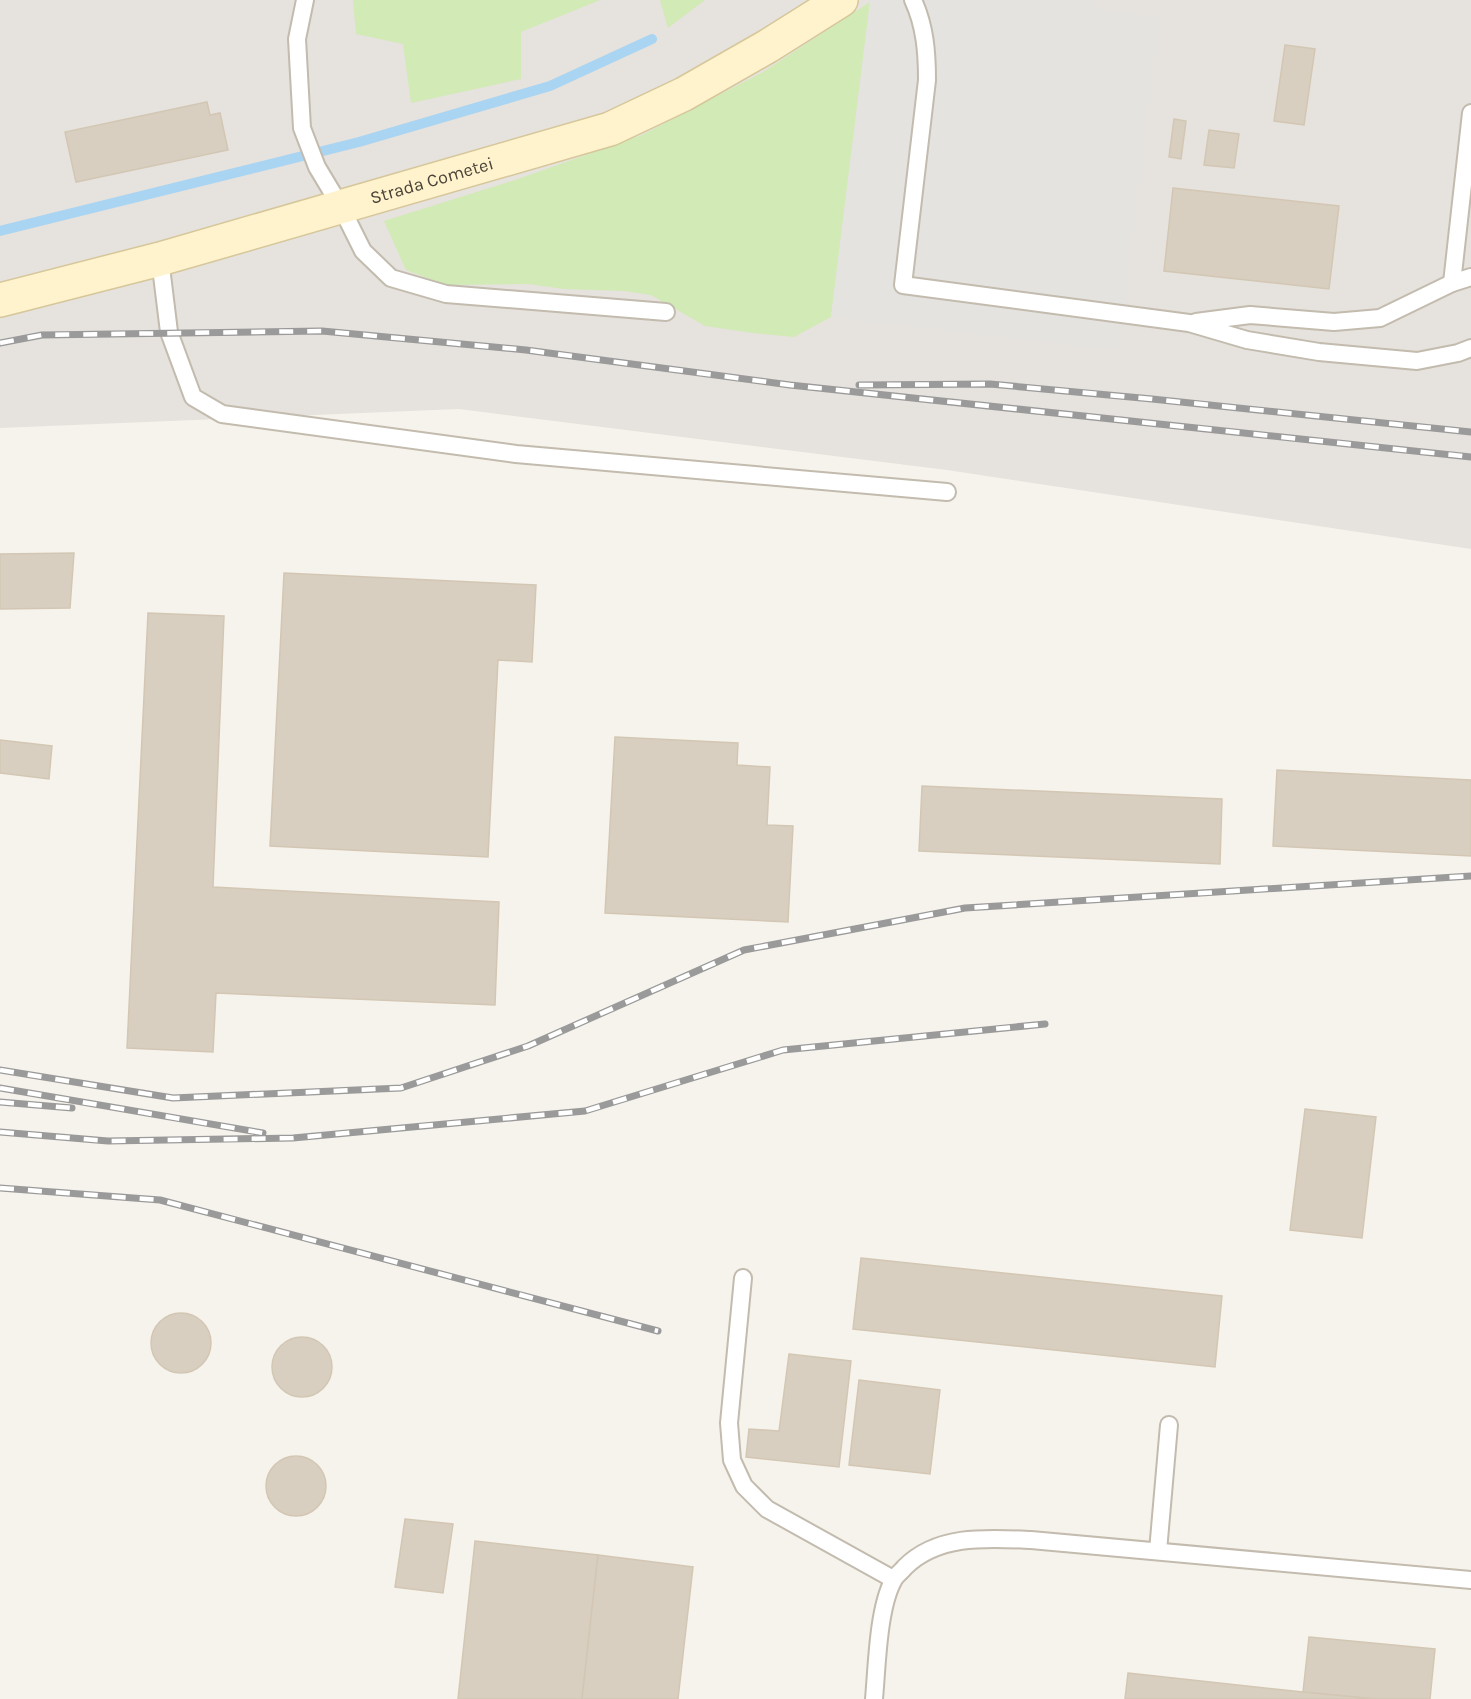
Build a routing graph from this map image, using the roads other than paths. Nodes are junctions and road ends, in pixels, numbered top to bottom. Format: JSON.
{"nodes":[{"id":1,"x":305,"y":0,"type":"edge"},
{"id":2,"x":841,"y":0,"type":"edge"},
{"id":3,"x":913,"y":0,"type":"edge"},
{"id":4,"x":1471,"y":113,"type":"edge"},
{"id":5,"x":341,"y":207,"type":"junction"},
{"id":6,"x":160,"y":259,"type":"junction"},
{"id":7,"x":1471,"y":276,"type":"edge"},
{"id":8,"x":1452,"y":283,"type":"junction"},
{"id":9,"x":0,"y":300,"type":"edge"},
{"id":10,"x":666,"y":312,"type":"dead end"},
{"id":11,"x":1189,"y":322,"type":"junction"},
{"id":12,"x":1471,"y":348,"type":"edge"},
{"id":13,"x":947,"y":492,"type":"dead end"},
{"id":14,"x":743,"y":1278,"type":"dead end"},
{"id":15,"x":1169,"y":1425,"type":"dead end"},
{"id":16,"x":1158,"y":1551,"type":"junction"},
{"id":17,"x":893,"y":1579,"type":"junction"},
{"id":18,"x":1471,"y":1580,"type":"edge"},
{"id":19,"x":874,"y":1699,"type":"edge"}],
"edges":[{"from":1,"to":5,"type":"lane"},
{"from":2,"to":5,"type":"street","name":"Strada Cometei"},
{"from":3,"to":11,"type":"lane"},
{"from":4,"to":8,"type":"lane"},
{"from":5,"to":6,"type":"street","name":"Strada Cometei"},
{"from":5,"to":10,"type":"lane"},
{"from":6,"to":9,"type":"street","name":"Strada Cometei"},
{"from":6,"to":13,"type":"lane"},
{"from":7,"to":8,"type":"lane"},
{"from":8,"to":11,"type":"lane"},
{"from":11,"to":12,"type":"lane"},
{"from":14,"to":17,"type":"lane"},
{"from":15,"to":16,"type":"lane"},
{"from":16,"to":17,"type":"lane"},
{"from":16,"to":18,"type":"lane"},
{"from":17,"to":19,"type":"lane"}]}
